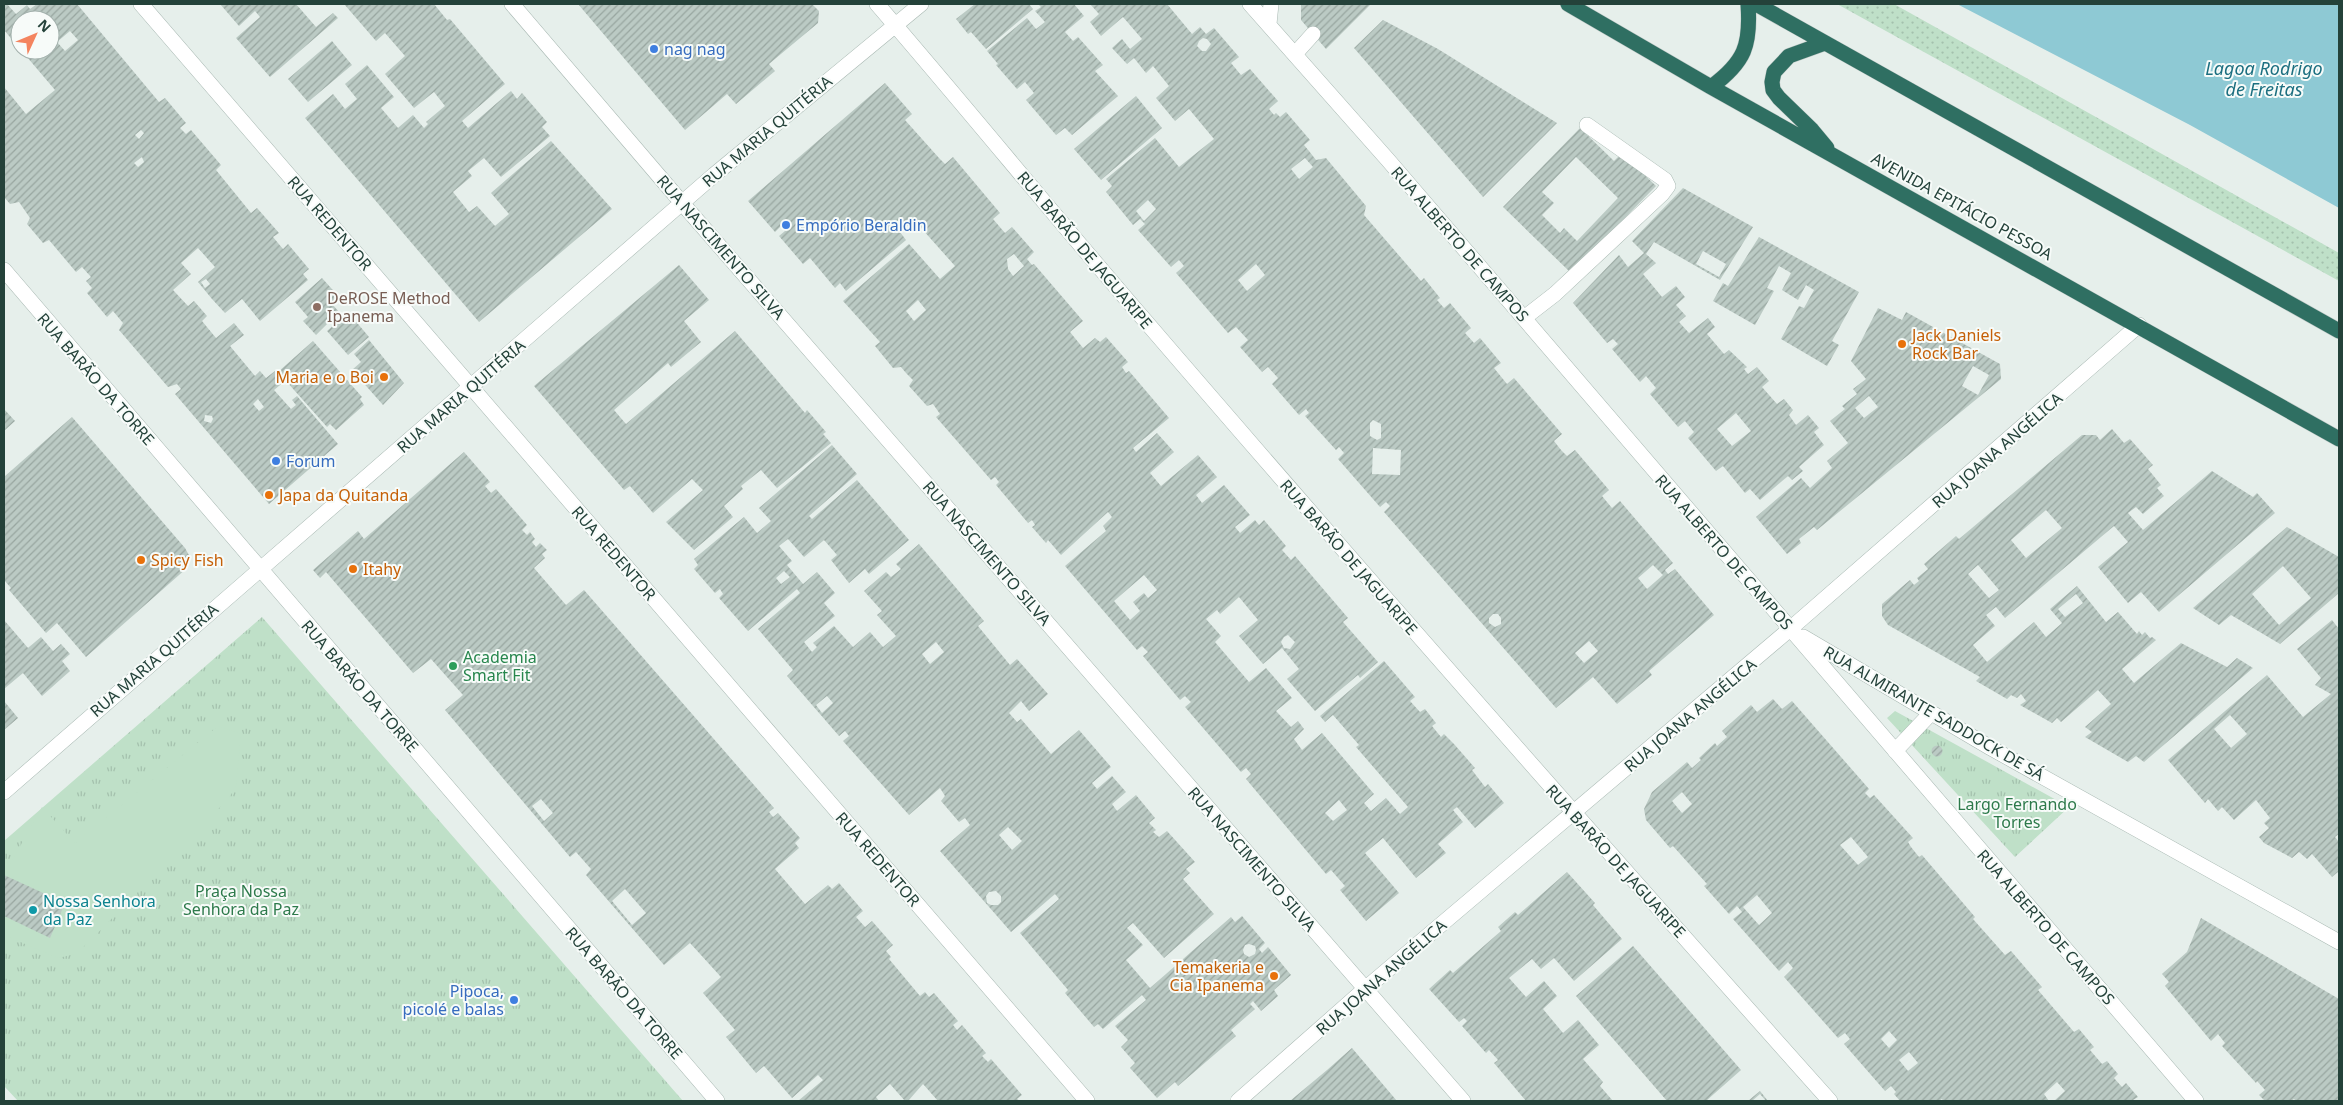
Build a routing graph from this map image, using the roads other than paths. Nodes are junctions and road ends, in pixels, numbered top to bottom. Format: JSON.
{"nodes":[{"id":1,"x":141,"y":4,"type":"edge"},
{"id":2,"x":512,"y":4,"type":"edge"},
{"id":3,"x":877,"y":4,"type":"edge"},
{"id":4,"x":921,"y":4,"type":"edge"},
{"id":5,"x":1250,"y":4,"type":"edge"},
{"id":6,"x":1271,"y":4,"type":"edge"},
{"id":7,"x":1568,"y":4,"type":"edge"},
{"id":8,"x":1748,"y":4,"type":"edge"},
{"id":9,"x":1756,"y":4,"type":"edge"},
{"id":10,"x":894,"y":24,"type":"junction"},
{"id":11,"x":1269,"y":24,"type":"junction"},
{"id":12,"x":1313,"y":34,"type":"dead end"},
{"id":13,"x":1826,"y":43,"type":"junction"},
{"id":14,"x":1295,"y":54,"type":"junction"},
{"id":15,"x":1711,"y":87,"type":"junction"},
{"id":16,"x":1587,"y":125,"type":"dead end"},
{"id":17,"x":1832,"y":154,"type":"junction"},
{"id":18,"x":682,"y":203,"type":"junction"},
{"id":19,"x":4,"y":270,"type":"edge"},
{"id":20,"x":1524,"y":318,"type":"junction"},
{"id":21,"x":2139,"y":325,"type":"junction"},
{"id":22,"x":2339,"y":331,"type":"edge"},
{"id":23,"x":471,"y":388,"type":"junction"},
{"id":24,"x":2339,"y":438,"type":"edge"},
{"id":25,"x":259,"y":569,"type":"junction"},
{"id":26,"x":1790,"y":630,"type":"junction"},
{"id":27,"x":1931,"y":713,"type":"junction"},
{"id":28,"x":1895,"y":752,"type":"junction"},
{"id":29,"x":4,"y":792,"type":"edge"},
{"id":30,"x":1574,"y":814,"type":"junction"},
{"id":31,"x":2339,"y":942,"type":"edge"},
{"id":32,"x":1365,"y":988,"type":"junction"},
{"id":33,"x":717,"y":1101,"type":"edge"},
{"id":34,"x":1087,"y":1101,"type":"edge"},
{"id":35,"x":1238,"y":1101,"type":"edge"},
{"id":36,"x":1463,"y":1101,"type":"edge"},
{"id":37,"x":1830,"y":1101,"type":"edge"},
{"id":38,"x":2196,"y":1101,"type":"edge"}],
"edges":[{"from":1,"to":23,"type":"street","name":"RUA REDENTOR"},
{"from":2,"to":18,"type":"street","name":"RUA NASCIMENTO SILVA"},
{"from":3,"to":10,"type":"street","name":"RUA BARÃO DE JAGUARIPE"},
{"from":4,"to":10,"type":"street","name":"RUA MARIA QUITÉRIA"},
{"from":5,"to":11,"type":"street","name":"RUA ALBERTO DE CAMPOS"},
{"from":6,"to":11,"type":"street"},
{"from":7,"to":15,"type":"highway","name":"AVENIDA EPITÁCIO PESSOA"},
{"from":8,"to":15,"type":"highway"},
{"from":9,"to":13,"type":"highway"},
{"from":10,"to":18,"type":"street","name":"RUA MARIA QUITÉRIA"},
{"from":10,"to":30,"type":"street","name":"RUA BARÃO DE JAGUARIPE"},
{"from":11,"to":14,"type":"street","name":"RUA ALBERTO DE CAMPOS"},
{"from":12,"to":14,"type":"street"},
{"from":13,"to":17,"type":"highway"},
{"from":13,"to":22,"type":"highway"},
{"from":14,"to":20,"type":"street","name":"RUA ALBERTO DE CAMPOS"},
{"from":15,"to":17,"type":"highway","name":"AVENIDA EPITÁCIO PESSOA"},
{"from":16,"to":20,"type":"street"},
{"from":17,"to":21,"type":"highway","name":"AVENIDA EPITÁCIO PESSOA"},
{"from":18,"to":23,"type":"street","name":"RUA MARIA QUITÉRIA"},
{"from":18,"to":32,"type":"street","name":"RUA NASCIMENTO SILVA"},
{"from":19,"to":25,"type":"street","name":"RUA BARÃO DA TORRE"},
{"from":20,"to":26,"type":"street","name":"RUA ALBERTO DE CAMPOS"},
{"from":21,"to":24,"type":"highway","name":"AVENIDA EPITÁCIO PESSOA"},
{"from":21,"to":26,"type":"street","name":"RUA JOANA ANGÉLICA"},
{"from":23,"to":25,"type":"street","name":"RUA MARIA QUITÉRIA"},
{"from":23,"to":34,"type":"street","name":"RUA REDENTOR"},
{"from":25,"to":29,"type":"street","name":"RUA MARIA QUITÉRIA"},
{"from":25,"to":33,"type":"street","name":"RUA BARÃO DA TORRE"},
{"from":26,"to":27,"type":"street","name":"RUA ALMIRANTE SADDOCK DE SÁ"},
{"from":26,"to":28,"type":"street","name":"RUA ALBERTO DE CAMPOS"},
{"from":26,"to":30,"type":"street","name":"RUA JOANA ANGÉLICA"},
{"from":27,"to":28,"type":"street"},
{"from":27,"to":31,"type":"street","name":"RUA ALMIRANTE SADDOCK DE SÁ"},
{"from":28,"to":38,"type":"street","name":"RUA ALBERTO DE CAMPOS"},
{"from":30,"to":32,"type":"street","name":"RUA JOANA ANGÉLICA"},
{"from":30,"to":37,"type":"street","name":"RUA BARÃO DE JAGUARIPE"},
{"from":32,"to":35,"type":"street","name":"RUA JOANA ANGÉLICA"},
{"from":32,"to":36,"type":"street","name":"RUA NASCIMENTO SILVA"}]}
